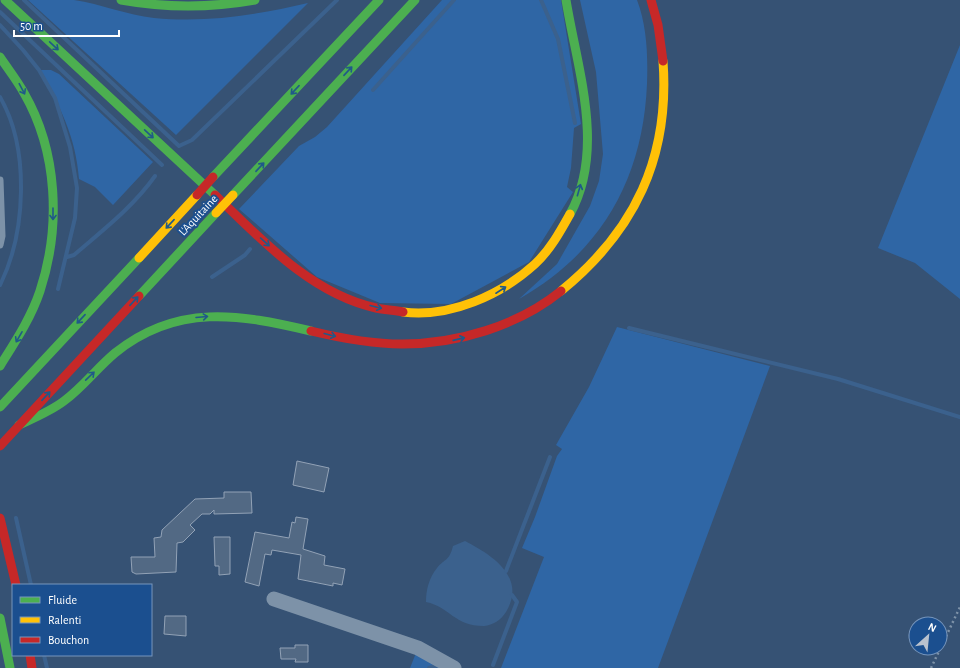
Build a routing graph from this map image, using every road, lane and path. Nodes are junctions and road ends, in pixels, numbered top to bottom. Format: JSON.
{"nodes":[{"id":1,"x":5,"y":0,"type":"edge"},
{"id":2,"x":121,"y":0,"type":"edge"},
{"id":3,"x":255,"y":0,"type":"edge"},
{"id":4,"x":378,"y":0,"type":"edge"},
{"id":5,"x":415,"y":0,"type":"edge"},
{"id":6,"x":566,"y":0,"type":"edge"},
{"id":7,"x":651,"y":0,"type":"edge"},
{"id":8,"x":0,"y":57,"type":"edge"},
{"id":9,"x":0,"y":180,"type":"edge"},
{"id":10,"x":0,"y":245,"type":"edge"},
{"id":11,"x":0,"y":366,"type":"edge"},
{"id":12,"x":0,"y":407,"type":"edge"},
{"id":13,"x":19,"y":425,"type":"junction"},
{"id":14,"x":0,"y":446,"type":"edge"},
{"id":15,"x":0,"y":518,"type":"edge"},
{"id":16,"x":16,"y":584,"type":"edge"},
{"id":17,"x":274,"y":599,"type":"dead end"},
{"id":18,"x":960,"y":607,"type":"edge"},
{"id":19,"x":0,"y":618,"type":"edge"},
{"id":20,"x":30,"y":656,"type":"edge"},
{"id":21,"x":10,"y":668,"type":"edge"},
{"id":22,"x":32,"y":668,"type":"edge"},
{"id":23,"x":454,"y":668,"type":"edge"},
{"id":24,"x":931,"y":668,"type":"edge"}],
"edges":[{"from":1,"to":6,"type":"highway","one_way":true},
{"from":2,"to":3,"type":"highway"},
{"from":4,"to":12,"type":"highway","name":"L'Aquitaine","one_way":true,"bridge":true},
{"from":13,"to":5,"type":"highway","name":"L'Aquitaine","one_way":true,"bridge":true},
{"from":13,"to":7,"type":"highway","one_way":true},
{"from":8,"to":11,"type":"highway","one_way":true},
{"from":9,"to":10,"type":"lane"},
{"from":13,"to":14,"type":"highway","name":"L'Aquitaine"},
{"from":15,"to":16,"type":"highway"},
{"from":17,"to":23,"type":"street"},
{"from":18,"to":24,"type":"path"},
{"from":19,"to":21,"type":"highway"},
{"from":20,"to":22,"type":"highway"}]}
